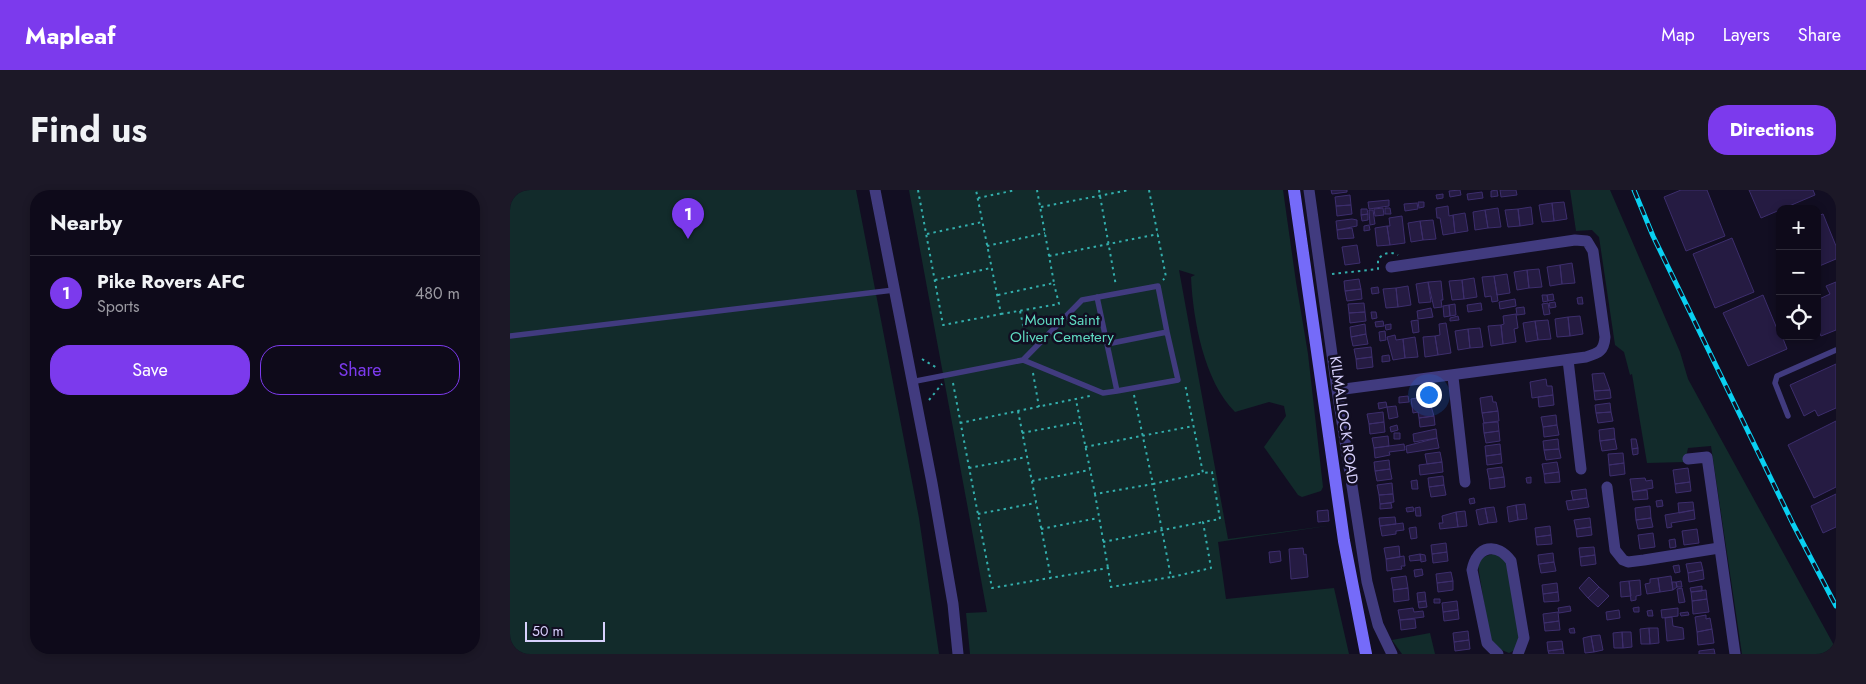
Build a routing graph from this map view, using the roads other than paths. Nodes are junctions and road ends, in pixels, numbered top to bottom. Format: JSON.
{"nodes":[{"id":1,"x":875,"y":190,"type":"edge"},
{"id":2,"x":1294,"y":190,"type":"edge"},
{"id":3,"x":1309,"y":190,"type":"edge"},
{"id":4,"x":1319,"y":263,"type":"junction"},
{"id":5,"x":1304,"y":266,"type":"junction"},
{"id":6,"x":1392,"y":267,"type":"dead end"},
{"id":7,"x":894,"y":290,"type":"junction"},
{"id":8,"x":1097,"y":298,"type":"junction"},
{"id":9,"x":1167,"y":332,"type":"junction"},
{"id":10,"x":510,"y":336,"type":"edge"},
{"id":11,"x":1107,"y":344,"type":"junction"},
{"id":12,"x":1836,"y":350,"type":"edge"},
{"id":13,"x":1023,"y":360,"type":"junction"},
{"id":14,"x":1568,"y":360,"type":"junction"},
{"id":15,"x":1453,"y":377,"type":"junction"},
{"id":16,"x":911,"y":382,"type":"junction"},
{"id":17,"x":1337,"y":390,"type":"junction"},
{"id":18,"x":1117,"y":391,"type":"junction"},
{"id":19,"x":1788,"y":416,"type":"dead end"},
{"id":20,"x":1688,"y":459,"type":"dead end"},
{"id":21,"x":1348,"y":468,"type":"junction"},
{"id":22,"x":1581,"y":469,"type":"dead end"},
{"id":23,"x":1334,"y":471,"type":"junction"},
{"id":24,"x":1465,"y":482,"type":"dead end"},
{"id":25,"x":1607,"y":487,"type":"dead end"},
{"id":26,"x":1719,"y":548,"type":"junction"},
{"id":27,"x":958,"y":654,"type":"edge"},
{"id":28,"x":1366,"y":654,"type":"edge"},
{"id":29,"x":1392,"y":654,"type":"edge"},
{"id":30,"x":1498,"y":654,"type":"edge"},
{"id":31,"x":1518,"y":654,"type":"edge"},
{"id":32,"x":1735,"y":654,"type":"edge"}],
"edges":[{"from":1,"to":7,"type":"street"},
{"from":2,"to":5,"type":"main road","name":"KILMALLOCK ROAD"},
{"from":3,"to":4,"type":"street"},
{"from":4,"to":5,"type":"street"},
{"from":4,"to":17,"type":"street"},
{"from":5,"to":23,"type":"main road","name":"KILMALLOCK ROAD"},
{"from":6,"to":14,"type":"street"},
{"from":7,"to":10,"type":"lane"},
{"from":7,"to":16,"type":"street"},
{"from":8,"to":9,"type":"lane"},
{"from":8,"to":11,"type":"lane"},
{"from":8,"to":13,"type":"lane"},
{"from":9,"to":11,"type":"lane"},
{"from":9,"to":18,"type":"lane"},
{"from":11,"to":18,"type":"lane"},
{"from":12,"to":19,"type":"lane"},
{"from":13,"to":16,"type":"lane"},
{"from":13,"to":18,"type":"lane"},
{"from":14,"to":15,"type":"street"},
{"from":14,"to":22,"type":"street"},
{"from":15,"to":17,"type":"street"},
{"from":15,"to":24,"type":"street"},
{"from":16,"to":27,"type":"street"},
{"from":17,"to":21,"type":"street"},
{"from":20,"to":26,"type":"street"},
{"from":21,"to":23,"type":"street"},
{"from":21,"to":29,"type":"street"},
{"from":23,"to":28,"type":"main road","name":"KILMALLOCK ROAD"},
{"from":25,"to":26,"type":"street"},
{"from":26,"to":32,"type":"street"},
{"from":30,"to":31,"type":"street"}]}
